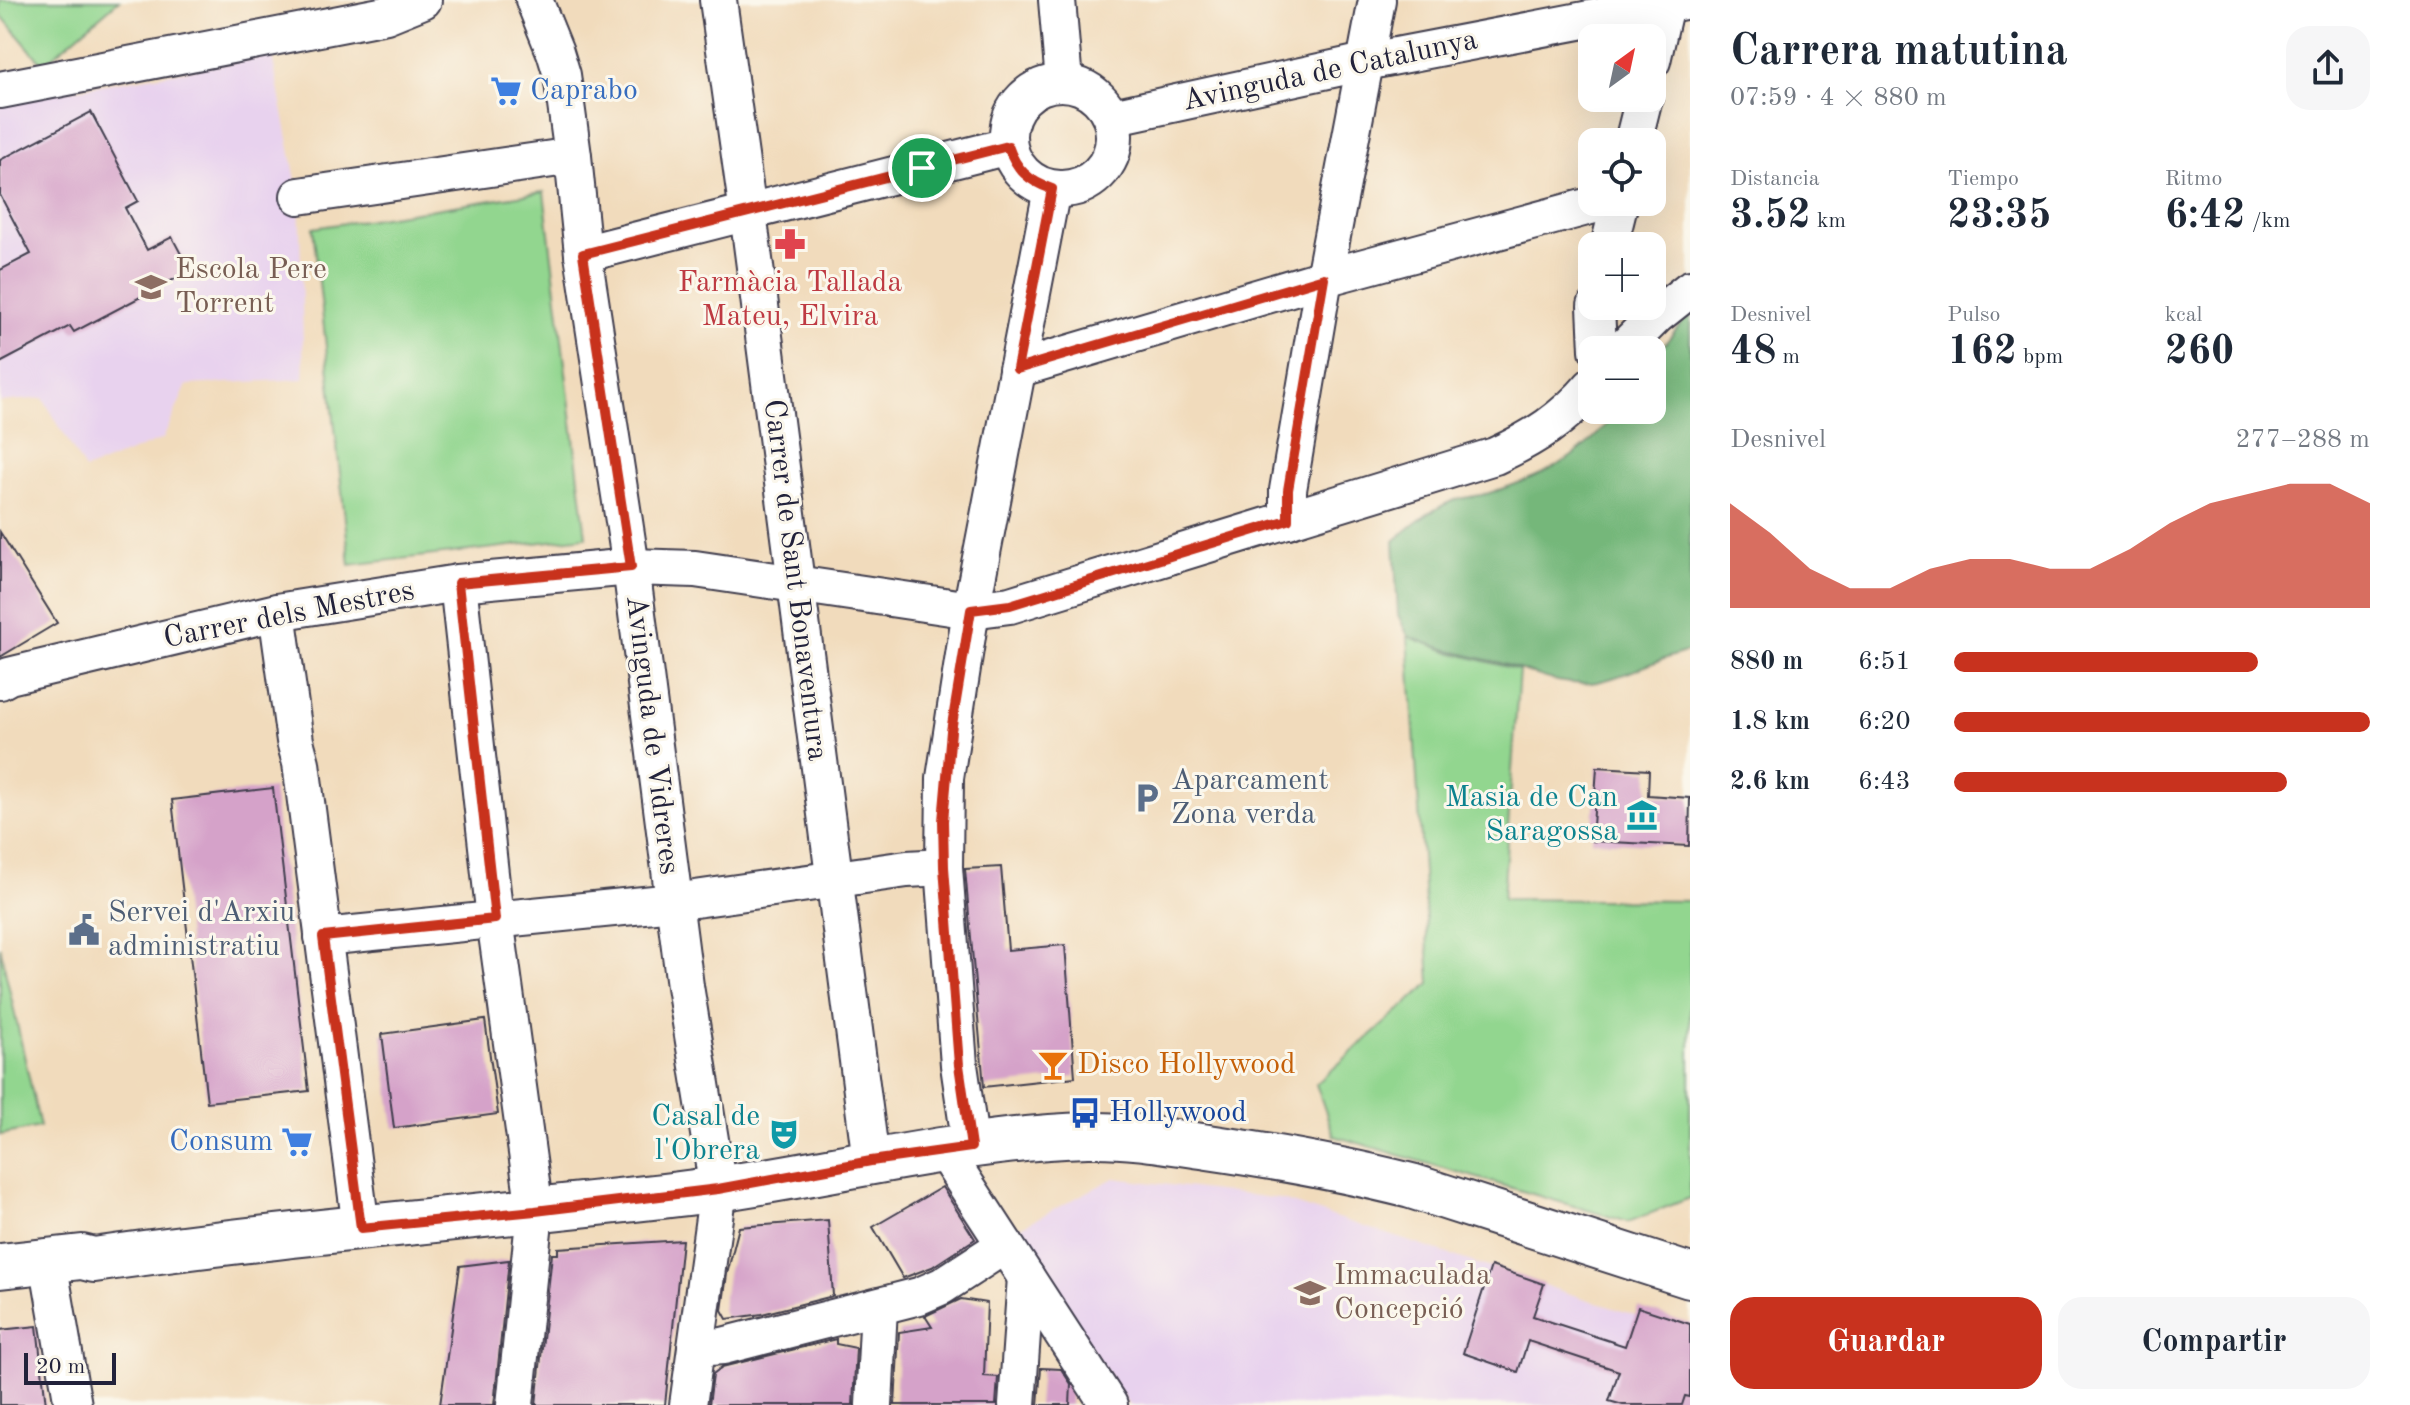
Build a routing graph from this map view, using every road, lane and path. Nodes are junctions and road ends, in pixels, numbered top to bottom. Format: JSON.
{"nodes":[{"id":1,"x":423,"y":0,"type":"edge"},
{"id":2,"x":534,"y":0,"type":"edge"},
{"id":3,"x":718,"y":0,"type":"edge"},
{"id":4,"x":1057,"y":0,"type":"edge"},
{"id":5,"x":1377,"y":0,"type":"edge"},
{"id":6,"x":1673,"y":2,"type":"edge"},
{"id":7,"x":1665,"y":24,"type":"edge"},
{"id":8,"x":1365,"y":62,"type":"junction"},
{"id":9,"x":1064,"y":82,"type":"junction"},
{"id":10,"x":0,"y":90,"type":"edge"},
{"id":11,"x":1112,"y":117,"type":"junction"},
{"id":12,"x":1008,"y":146,"type":"junction"},
{"id":13,"x":573,"y":156,"type":"junction"},
{"id":14,"x":1052,"y":189,"type":"junction"},
{"id":15,"x":299,"y":196,"type":"dead end"},
{"id":16,"x":1578,"y":209,"type":"edge"},
{"id":17,"x":748,"y":213,"type":"junction"},
{"id":18,"x":583,"y":254,"type":"junction"},
{"id":19,"x":1324,"y":278,"type":"junction"},
{"id":20,"x":1690,"y":289,"type":"edge"},
{"id":21,"x":1636,"y":336,"type":"edge"},
{"id":22,"x":1017,"y":369,"type":"junction"},
{"id":23,"x":1578,"y":400,"type":"edge"},
{"id":24,"x":1288,"y":520,"type":"junction"},
{"id":25,"x":631,"y":567,"type":"junction"},
{"id":26,"x":458,"y":583,"type":"junction"},
{"id":27,"x":795,"y":584,"type":"junction"},
{"id":28,"x":971,"y":610,"type":"junction"},
{"id":29,"x":277,"y":612,"type":"junction"},
{"id":30,"x":0,"y":681,"type":"edge"},
{"id":31,"x":944,"y":867,"type":"junction"},
{"id":32,"x":834,"y":880,"type":"junction"},
{"id":33,"x":674,"y":902,"type":"junction"},
{"id":34,"x":495,"y":919,"type":"junction"},
{"id":35,"x":323,"y":937,"type":"junction"},
{"id":36,"x":958,"y":1149,"type":"junction"},
{"id":37,"x":871,"y":1161,"type":"junction"},
{"id":38,"x":718,"y":1189,"type":"junction"},
{"id":39,"x":535,"y":1211,"type":"junction"},
{"id":40,"x":361,"y":1228,"type":"junction"},
{"id":41,"x":1005,"y":1245,"type":"junction"},
{"id":42,"x":48,"y":1261,"type":"junction"},
{"id":43,"x":0,"y":1266,"type":"edge"},
{"id":44,"x":1690,"y":1276,"type":"edge"},
{"id":45,"x":1026,"y":1277,"type":"junction"},
{"id":46,"x":1690,"y":1298,"type":"edge"},
{"id":47,"x":879,"y":1307,"type":"junction"},
{"id":48,"x":696,"y":1348,"type":"junction"},
{"id":49,"x":73,"y":1405,"type":"edge"},
{"id":50,"x":515,"y":1405,"type":"edge"},
{"id":51,"x":688,"y":1405,"type":"edge"},
{"id":52,"x":874,"y":1405,"type":"edge"},
{"id":53,"x":1017,"y":1405,"type":"edge"},
{"id":54,"x":1109,"y":1405,"type":"edge"}],
"edges":[{"from":1,"to":10,"type":"street"},
{"from":2,"to":13,"type":"street","name":"Avinguda de Vidreres"},
{"from":3,"to":17,"type":"street","name":"Carrer de Sant Bonaventura"},
{"from":4,"to":9,"type":"street"},
{"from":5,"to":8,"type":"street"},
{"from":6,"to":7,"type":"street"},
{"from":6,"to":8,"type":"street","name":"Avinguda de Catalunya"},
{"from":8,"to":11,"type":"street","name":"Avinguda de Catalunya"},
{"from":8,"to":19,"type":"street"},
{"from":9,"to":11,"type":"street"},
{"from":9,"to":12,"type":"street"},
{"from":11,"to":14,"type":"street"},
{"from":12,"to":14,"type":"street"},
{"from":12,"to":17,"type":"street"},
{"from":13,"to":15,"type":"street"},
{"from":13,"to":18,"type":"street","name":"Avinguda de Vidreres"},
{"from":14,"to":22,"type":"street"},
{"from":16,"to":19,"type":"street"},
{"from":17,"to":18,"type":"street"},
{"from":17,"to":27,"type":"street","name":"Carrer de Sant Bonaventura"},
{"from":18,"to":25,"type":"street","name":"Avinguda de Vidreres"},
{"from":19,"to":22,"type":"street"},
{"from":19,"to":24,"type":"street"},
{"from":20,"to":21,"type":"street"},
{"from":22,"to":28,"type":"street"},
{"from":23,"to":24,"type":"street","name":"Carrer dels Mestres"},
{"from":24,"to":28,"type":"street","name":"Carrer dels Mestres"},
{"from":25,"to":26,"type":"street","name":"Carrer dels Mestres"},
{"from":25,"to":27,"type":"street","name":"Carrer dels Mestres"},
{"from":25,"to":33,"type":"street","name":"Avinguda de Vidreres"},
{"from":26,"to":29,"type":"street","name":"Carrer dels Mestres"},
{"from":26,"to":34,"type":"street"},
{"from":27,"to":28,"type":"street","name":"Carrer dels Mestres"},
{"from":27,"to":32,"type":"street","name":"Carrer de Sant Bonaventura"},
{"from":28,"to":31,"type":"street"},
{"from":29,"to":30,"type":"street","name":"Carrer dels Mestres"},
{"from":29,"to":35,"type":"street"},
{"from":31,"to":32,"type":"street"},
{"from":31,"to":36,"type":"street"},
{"from":32,"to":33,"type":"street"},
{"from":32,"to":37,"type":"street","name":"Carrer de Sant Bonaventura"},
{"from":33,"to":34,"type":"street"},
{"from":33,"to":38,"type":"street","name":"Avinguda de Vidreres"},
{"from":34,"to":35,"type":"street"},
{"from":34,"to":39,"type":"street"},
{"from":35,"to":40,"type":"street"},
{"from":36,"to":37,"type":"main road"},
{"from":36,"to":41,"type":"street"},
{"from":36,"to":44,"type":"main road"},
{"from":36,"to":46,"type":"main road"},
{"from":37,"to":38,"type":"main road"},
{"from":38,"to":39,"type":"main road"},
{"from":38,"to":48,"type":"street","name":"Avinguda de Vidreres"},
{"from":39,"to":40,"type":"main road"},
{"from":39,"to":50,"type":"street"},
{"from":40,"to":42,"type":"main road"},
{"from":41,"to":45,"type":"street"},
{"from":41,"to":47,"type":"street"},
{"from":42,"to":43,"type":"main road"},
{"from":42,"to":49,"type":"street"},
{"from":45,"to":53,"type":"street"},
{"from":45,"to":54,"type":"street"},
{"from":47,"to":48,"type":"street"},
{"from":47,"to":52,"type":"street"},
{"from":48,"to":51,"type":"street","name":"Avinguda de Vidreres"}]}
